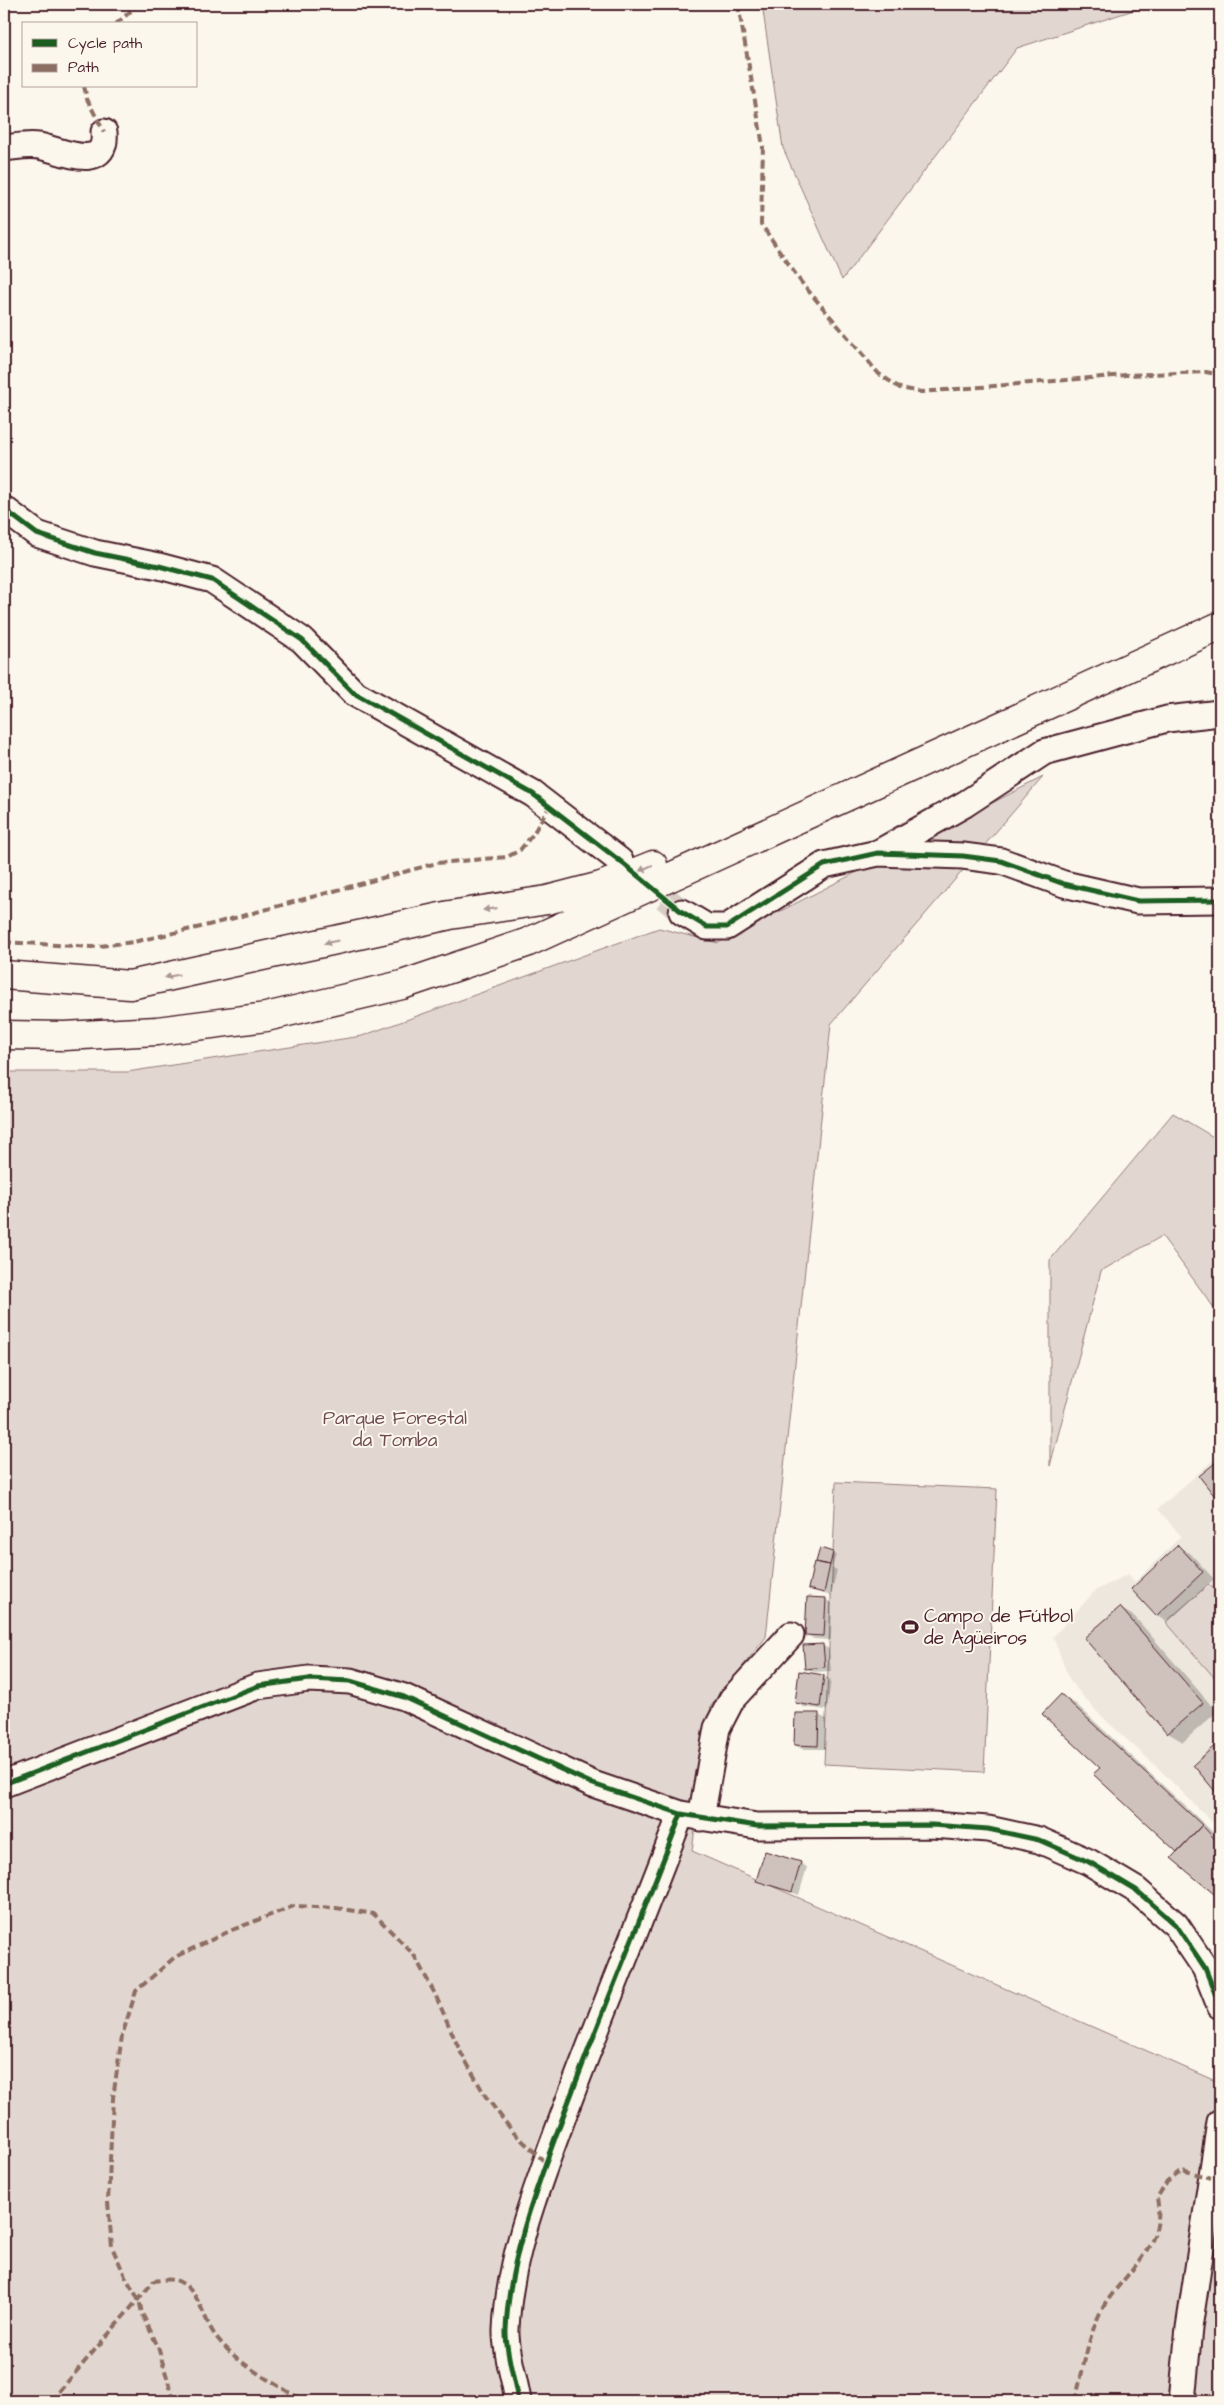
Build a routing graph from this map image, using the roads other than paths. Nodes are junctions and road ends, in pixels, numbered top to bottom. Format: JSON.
{"nodes":[{"id":1,"x":104,"y":132,"type":"dead end"},
{"id":2,"x":4,"y":148,"type":"edge"},
{"id":3,"x":4,"y":509,"type":"edge"},
{"id":4,"x":1220,"y":626,"type":"edge"},
{"id":5,"x":1220,"y":713,"type":"edge"},
{"id":6,"x":967,"y":741,"type":"junction"},
{"id":7,"x":878,"y":853,"type":"junction"},
{"id":8,"x":620,"y":861,"type":"tunnel mouth"},
{"id":9,"x":1220,"y":900,"type":"edge"},
{"id":10,"x":682,"y":912,"type":"tunnel mouth"},
{"id":11,"x":4,"y":975,"type":"edge"},
{"id":12,"x":4,"y":1035,"type":"edge"},
{"id":13,"x":791,"y":1635,"type":"dead end"},
{"id":14,"x":4,"y":1784,"type":"edge"},
{"id":15,"x":691,"y":1816,"type":"junction"},
{"id":16,"x":1220,"y":2006,"type":"edge"},
{"id":17,"x":1220,"y":2122,"type":"edge"},
{"id":18,"x":518,"y":2401,"type":"edge"},
{"id":19,"x":1182,"y":2401,"type":"edge"}],
"edges":[{"from":1,"to":2,"type":"street"},
{"from":3,"to":8,"type":"street"},
{"from":4,"to":6,"type":"highway"},
{"from":5,"to":7,"type":"street"},
{"from":6,"to":11,"type":"highway","one_way":true},
{"from":6,"to":12,"type":"highway"},
{"from":7,"to":9,"type":"street"},
{"from":7,"to":10,"type":"street"},
{"from":13,"to":15,"type":"street"},
{"from":14,"to":15,"type":"street"},
{"from":15,"to":16,"type":"street"},
{"from":15,"to":18,"type":"street"},
{"from":17,"to":19,"type":"street"}]}
